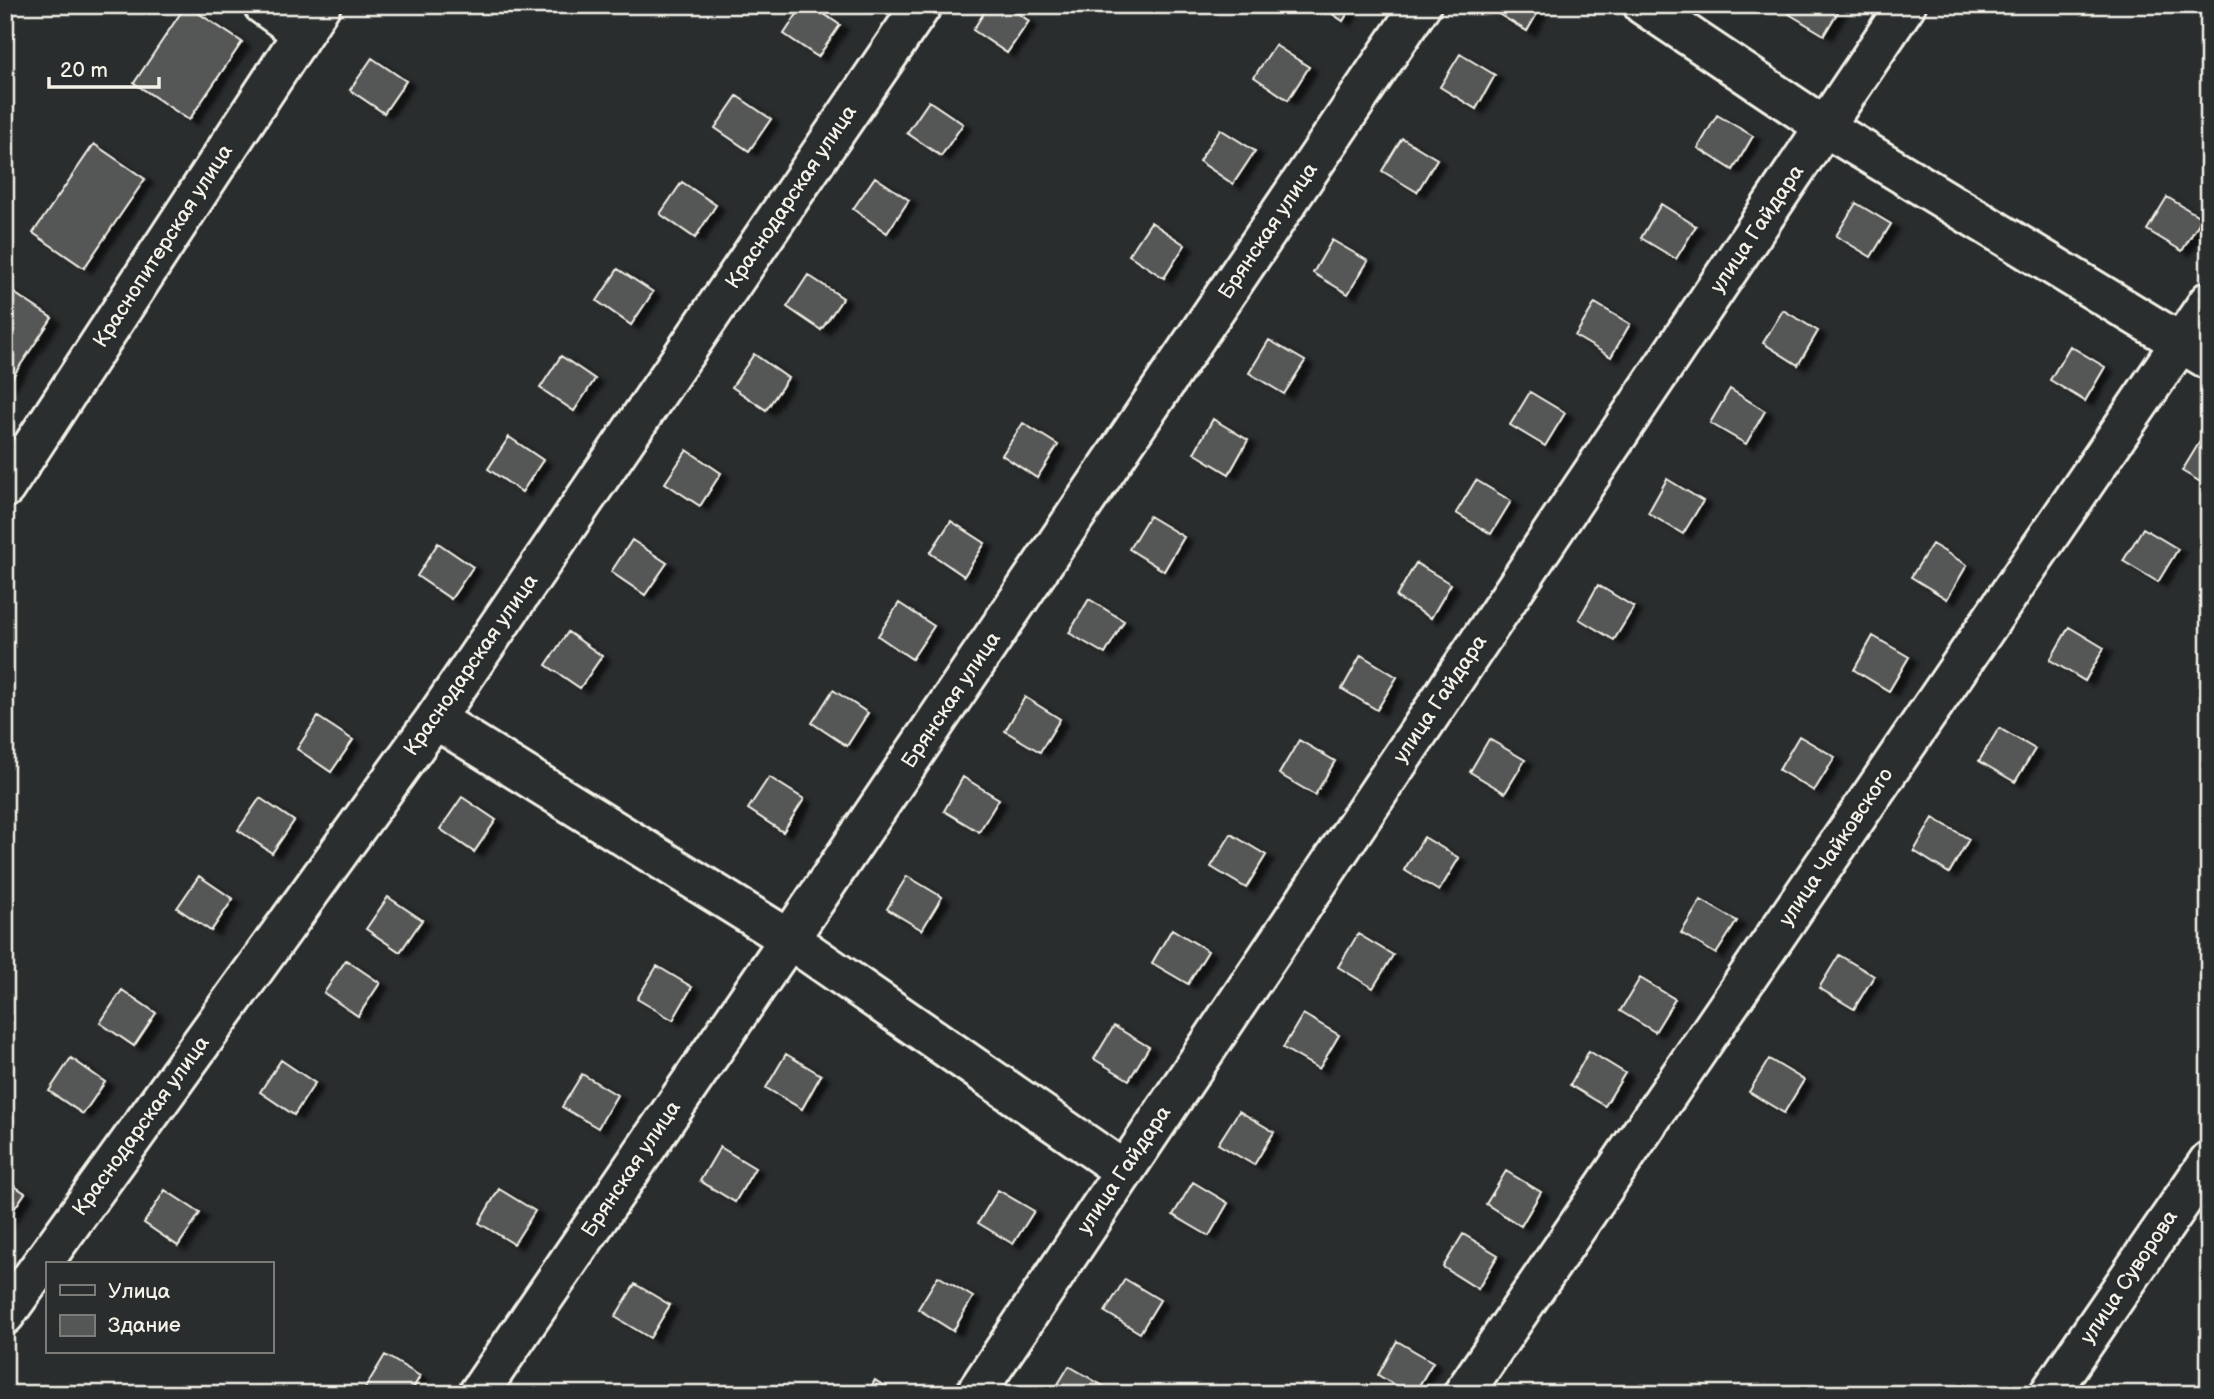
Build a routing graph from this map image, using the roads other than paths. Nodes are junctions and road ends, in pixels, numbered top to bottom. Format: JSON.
{"nodes":[{"id":1,"x":263,"y":5,"type":"edge"},
{"id":2,"x":922,"y":5,"type":"edge"},
{"id":3,"x":1421,"y":5,"type":"edge"},
{"id":4,"x":1643,"y":5,"type":"edge"},
{"id":5,"x":1906,"y":5,"type":"edge"},
{"id":6,"x":311,"y":19,"type":"edge"},
{"id":7,"x":1825,"y":127,"type":"junction"},
{"id":8,"x":2209,"y":300,"type":"edge"},
{"id":9,"x":2195,"y":351,"type":"edge"},
{"id":10,"x":5,"y":488,"type":"edge"},
{"id":11,"x":435,"y":719,"type":"junction"},
{"id":12,"x":789,"y":939,"type":"junction"},
{"id":13,"x":2209,"y":1161,"type":"edge"},
{"id":14,"x":1123,"y":1170,"type":"junction"},
{"id":15,"x":5,"y":1315,"type":"edge"},
{"id":16,"x":478,"y":1394,"type":"edge"},
{"id":17,"x":975,"y":1394,"type":"edge"},
{"id":18,"x":1463,"y":1394,"type":"edge"},
{"id":19,"x":2049,"y":1394,"type":"edge"}],
"edges":[{"from":1,"to":6,"type":"street"},
{"from":2,"to":11,"type":"street","name":"Краснодарская улица"},
{"from":3,"to":12,"type":"street","name":"Брянская улица"},
{"from":4,"to":7,"type":"street"},
{"from":5,"to":7,"type":"street","name":"улица Гайдара"},
{"from":6,"to":10,"type":"street","name":"Краснопитерская улица"},
{"from":7,"to":9,"type":"street"},
{"from":7,"to":14,"type":"street","name":"улица Гайдара"},
{"from":8,"to":9,"type":"street","name":"улица Чайковского"},
{"from":9,"to":18,"type":"street","name":"улица Чайковского"},
{"from":11,"to":12,"type":"street"},
{"from":11,"to":15,"type":"street","name":"Краснодарская улица"},
{"from":12,"to":14,"type":"street"},
{"from":12,"to":16,"type":"street","name":"Брянская улица"},
{"from":13,"to":19,"type":"street","name":"улица Суворова"},
{"from":14,"to":17,"type":"street","name":"улица Гайдара"}]}
